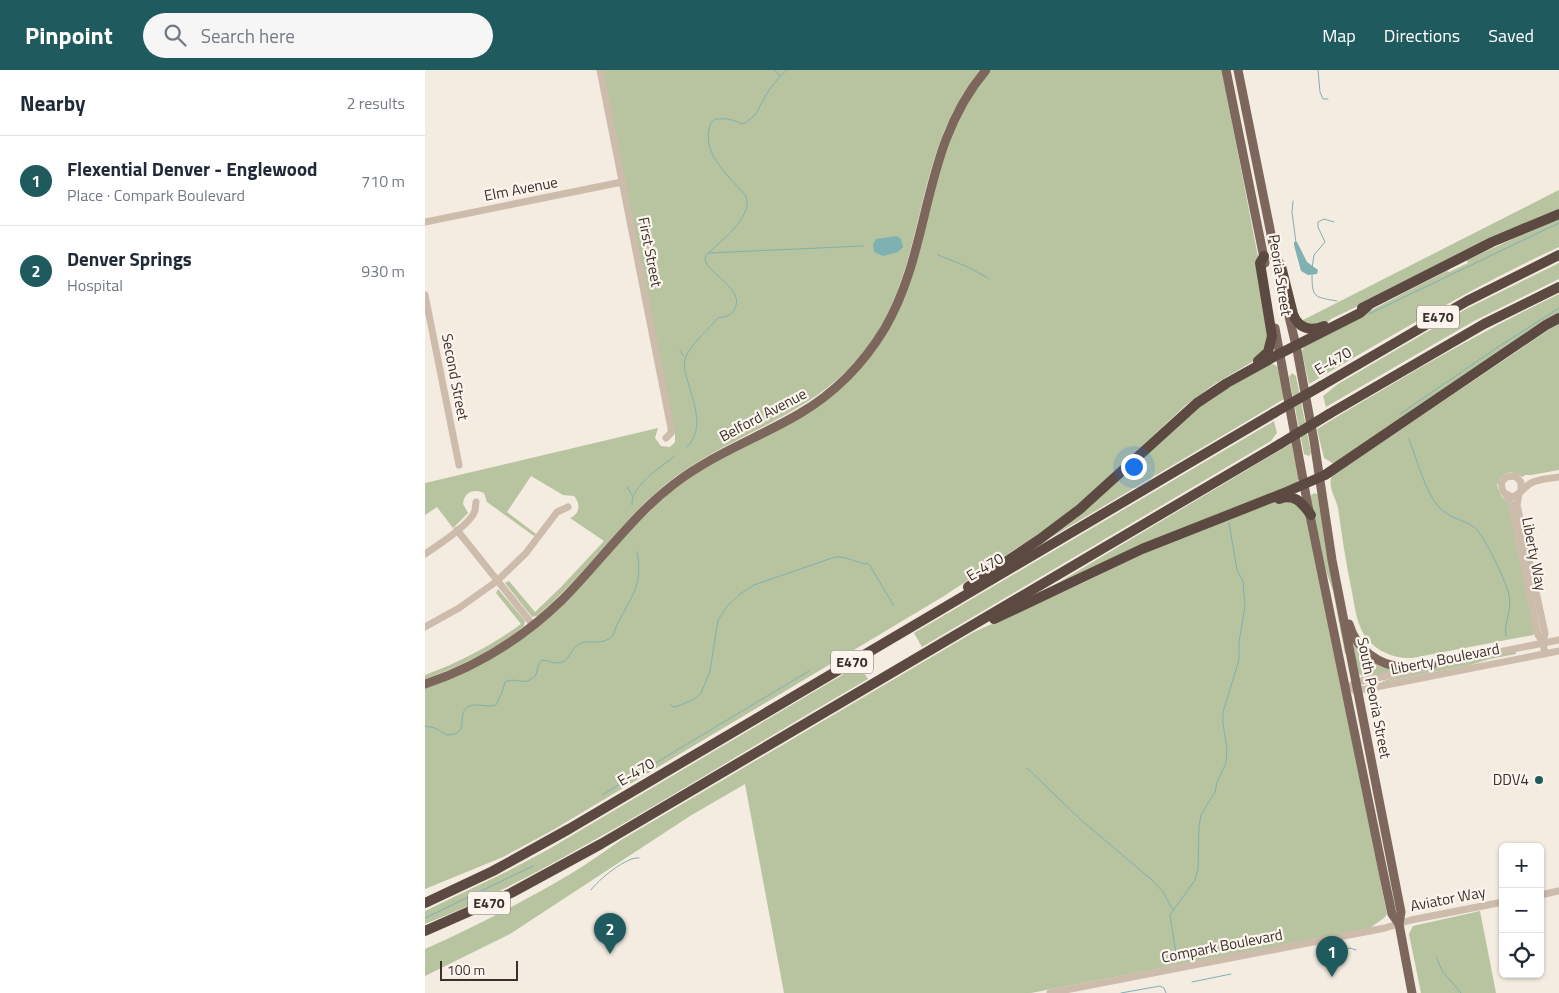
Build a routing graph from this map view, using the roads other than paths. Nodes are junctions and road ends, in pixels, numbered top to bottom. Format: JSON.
{"nodes":[{"id":1,"x":600,"y":70,"type":"edge"},
{"id":2,"x":986,"y":70,"type":"edge"},
{"id":3,"x":1227,"y":70,"type":"edge"},
{"id":4,"x":1238,"y":70,"type":"edge"},
{"id":5,"x":1243,"y":70,"type":"edge"},
{"id":6,"x":1247,"y":113,"type":"junction"},
{"id":7,"x":622,"y":182,"type":"junction"},
{"id":8,"x":1559,"y":214,"type":"edge"},
{"id":9,"x":425,"y":222,"type":"edge"},
{"id":10,"x":1559,"y":255,"type":"edge"},
{"id":11,"x":1264,"y":256,"type":"junction"},
{"id":12,"x":1275,"y":257,"type":"junction"},
{"id":13,"x":1559,"y":287,"type":"edge"},
{"id":14,"x":425,"y":295,"type":"edge"},
{"id":15,"x":1368,"y":306,"type":"junction"},
{"id":16,"x":1555,"y":321,"type":"edge"},
{"id":17,"x":1296,"y":345,"type":"junction"},
{"id":18,"x":1279,"y":354,"type":"junction"},
{"id":19,"x":1227,"y":383,"type":"junction"},
{"id":20,"x":666,"y":438,"type":"dead end"},
{"id":21,"x":459,"y":465,"type":"dead end"},
{"id":22,"x":1320,"y":477,"type":"junction"},
{"id":23,"x":1559,"y":477,"type":"edge"},
{"id":24,"x":1519,"y":478,"type":"junction"},
{"id":25,"x":1532,"y":482,"type":"junction"},
{"id":26,"x":1304,"y":484,"type":"junction"},
{"id":27,"x":1520,"y":491,"type":"junction"},
{"id":28,"x":1506,"y":495,"type":"junction"},
{"id":29,"x":476,"y":502,"type":"dead end"},
{"id":30,"x":1259,"y":502,"type":"junction"},
{"id":31,"x":568,"y":507,"type":"dead end"},
{"id":32,"x":1311,"y":515,"type":"junction"},
{"id":33,"x":457,"y":530,"type":"junction"},
{"id":34,"x":425,"y":554,"type":"edge"},
{"id":35,"x":497,"y":581,"type":"junction"},
{"id":36,"x":1341,"y":604,"type":"junction"},
{"id":37,"x":917,"y":624,"type":"junction"},
{"id":38,"x":533,"y":625,"type":"junction"},
{"id":39,"x":425,"y":627,"type":"edge"},
{"id":40,"x":948,"y":640,"type":"junction"},
{"id":41,"x":1559,"y":640,"type":"edge"},
{"id":42,"x":1543,"y":643,"type":"junction"},
{"id":43,"x":1559,"y":651,"type":"edge"},
{"id":44,"x":1545,"y":654,"type":"junction"},
{"id":45,"x":1431,"y":665,"type":"junction"},
{"id":46,"x":425,"y":684,"type":"edge"},
{"id":47,"x":1357,"y":686,"type":"junction"},
{"id":48,"x":1346,"y":689,"type":"junction"},
{"id":49,"x":1559,"y":891,"type":"edge"},
{"id":50,"x":1544,"y":893,"type":"edge"},
{"id":51,"x":425,"y":903,"type":"edge"},
{"id":52,"x":1499,"y":903,"type":"edge"},
{"id":53,"x":1399,"y":924,"type":"junction"},
{"id":54,"x":425,"y":931,"type":"edge"},
{"id":55,"x":1050,"y":993,"type":"edge"},
{"id":56,"x":1412,"y":993,"type":"edge"}],
"edges":[{"from":1,"to":7,"type":"street","name":"First Street"},
{"from":2,"to":38,"type":"main road","name":"Belford Avenue"},
{"from":3,"to":11,"type":"main road","name":"Peoria Street"},
{"from":4,"to":6,"type":"main road","name":"Peoria Street"},
{"from":5,"to":6,"type":"main road"},
{"from":6,"to":12,"type":"main road","name":"Peoria Street"},
{"from":7,"to":9,"type":"street","name":"Elm Avenue"},
{"from":7,"to":20,"type":"street","name":"First Street"},
{"from":8,"to":15,"type":"highway"},
{"from":10,"to":37,"type":"highway","name":"E-470","number":"E470","bridge":true},
{"from":11,"to":18,"type":"main road","name":"Peoria Street"},
{"from":11,"to":19,"type":"highway"},
{"from":12,"to":15,"type":"highway"},
{"from":12,"to":17,"type":"main road","name":"Peoria Street"},
{"from":13,"to":40,"type":"highway","number":"E470","bridge":true},
{"from":14,"to":21,"type":"street","name":"Second Street"},
{"from":15,"to":17,"type":"highway"},
{"from":16,"to":22,"type":"highway"},
{"from":17,"to":18,"type":"highway"},
{"from":17,"to":22,"type":"main road","name":"Peoria Street"},
{"from":18,"to":19,"type":"highway"},
{"from":18,"to":26,"type":"main road","name":"Peoria Street"},
{"from":19,"to":37,"type":"highway"},
{"from":22,"to":26,"type":"highway"},
{"from":22,"to":36,"type":"main road","name":"South Peoria Street"},
{"from":23,"to":25,"type":"street"},
{"from":24,"to":25,"type":"street"},
{"from":24,"to":27,"type":"street"},
{"from":24,"to":28,"type":"street"},
{"from":25,"to":27,"type":"street"},
{"from":26,"to":30,"type":"highway"},
{"from":26,"to":32,"type":"main road","name":"South Peoria Street"},
{"from":27,"to":28,"type":"street"},
{"from":27,"to":42,"type":"street","name":"Liberty Way"},
{"from":28,"to":42,"type":"street","name":"Liberty Way"},
{"from":29,"to":33,"type":"street"},
{"from":30,"to":32,"type":"highway"},
{"from":30,"to":40,"type":"highway"},
{"from":31,"to":35,"type":"street"},
{"from":32,"to":48,"type":"main road","name":"South Peoria Street"},
{"from":33,"to":34,"type":"street"},
{"from":33,"to":35,"type":"street"},
{"from":35,"to":38,"type":"street"},
{"from":35,"to":39,"type":"street"},
{"from":36,"to":45,"type":"main road"},
{"from":36,"to":47,"type":"main road","name":"South Peoria Street"},
{"from":37,"to":51,"type":"highway","name":"E-470","number":"E470"},
{"from":38,"to":46,"type":"main road","name":"Belford Avenue"},
{"from":40,"to":54,"type":"highway","number":"E470"},
{"from":41,"to":42,"type":"street","name":"Liberty Boulevard"},
{"from":42,"to":44,"type":"street"},
{"from":42,"to":45,"type":"street","name":"Liberty Boulevard"},
{"from":43,"to":44,"type":"street","name":"Liberty Boulevard"},
{"from":44,"to":47,"type":"street","name":"Liberty Boulevard"},
{"from":45,"to":47,"type":"street","name":"Liberty Boulevard"},
{"from":47,"to":48,"type":"street","name":"Liberty Boulevard"},
{"from":47,"to":53,"type":"main road","name":"South Peoria Street"},
{"from":48,"to":53,"type":"main road","name":"South Peoria Street"},
{"from":49,"to":50,"type":"street"},
{"from":52,"to":53,"type":"street","name":"Aviator Way"},
{"from":53,"to":55,"type":"street","name":"Compark Boulevard"},
{"from":53,"to":56,"type":"main road","name":"South Peoria Street"}]}
